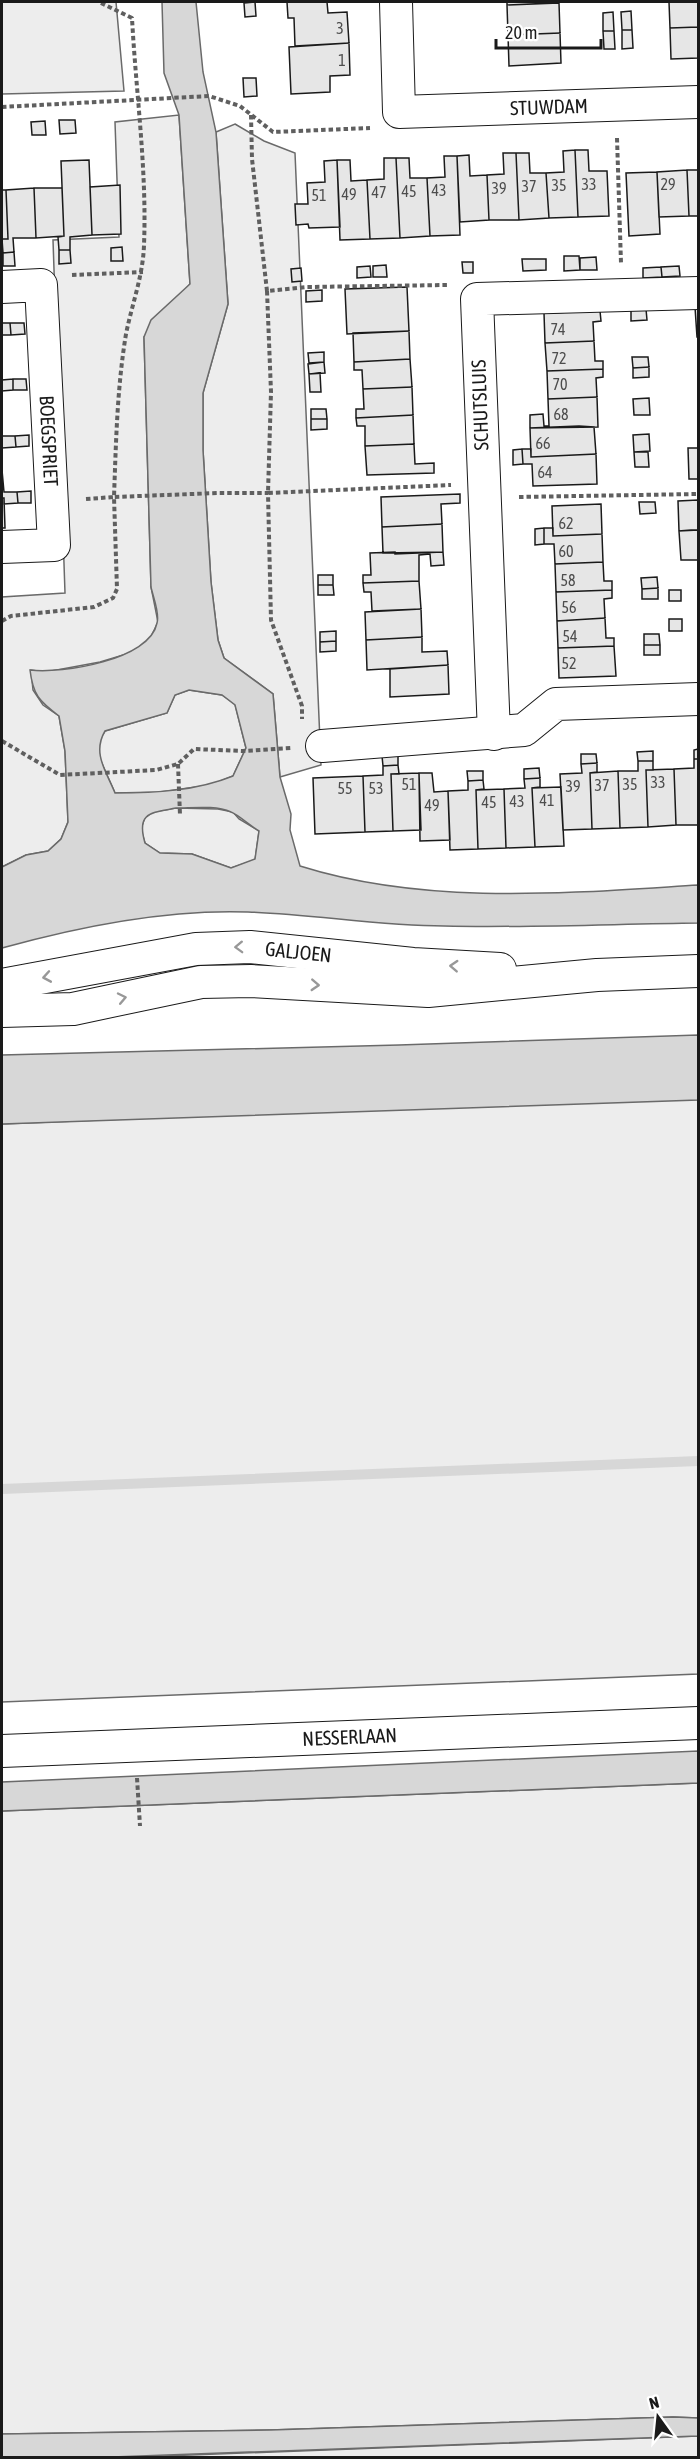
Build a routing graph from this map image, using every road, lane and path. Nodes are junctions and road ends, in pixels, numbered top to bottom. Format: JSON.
{"nodes":[{"id":1,"x":99,"y":2,"type":"edge"},
{"id":2,"x":396,"y":2,"type":"edge"},
{"id":3,"x":137,"y":100,"type":"junction"},
{"id":4,"x":699,"y":102,"type":"edge"},
{"id":5,"x":616,"y":105,"type":"junction"},
{"id":6,"x":2,"y":107,"type":"edge"},
{"id":7,"x":399,"y":112,"type":"junction"},
{"id":8,"x":251,"y":115,"type":"junction"},
{"id":9,"x":143,"y":272,"type":"junction"},
{"id":10,"x":41,"y":285,"type":"junction"},
{"id":11,"x":2,"y":287,"type":"edge"},
{"id":12,"x":267,"y":291,"type":"junction"},
{"id":13,"x":699,"y":293,"type":"edge"},
{"id":14,"x":621,"y":295,"type":"junction"},
{"id":15,"x":477,"y":299,"type":"junction"},
{"id":16,"x":268,"y":493,"type":"junction"},
{"id":17,"x":114,"y":498,"type":"junction"},
{"id":18,"x":52,"y":500,"type":"junction"},
{"id":19,"x":2,"y":547,"type":"edge"},
{"id":20,"x":2,"y":621,"type":"edge"},
{"id":21,"x":699,"y":699,"type":"edge"},
{"id":22,"x":494,"y":734,"type":"junction"},
{"id":23,"x":312,"y":736,"type":"joint"},
{"id":24,"x":2,"y":741,"type":"edge"},
{"id":25,"x":290,"y":748,"type":"dead end"},
{"id":26,"x":178,"y":764,"type":"junction"},
{"id":27,"x":180,"y":815,"type":"dead end"},
{"id":28,"x":699,"y":971,"type":"edge"},
{"id":29,"x":597,"y":975,"type":"junction"},
{"id":30,"x":2,"y":985,"type":"edge"},
{"id":31,"x":2,"y":1011,"type":"edge"},
{"id":32,"x":699,"y":1723,"type":"edge"},
{"id":33,"x":2,"y":1751,"type":"edge"},
{"id":34,"x":136,"y":1772,"type":"dead end"},
{"id":35,"x":140,"y":1826,"type":"dead end"}],
"edges":[{"from":1,"to":3,"type":"path"},
{"from":2,"to":7,"type":"street"},
{"from":3,"to":6,"type":"path"},
{"from":3,"to":8,"type":"path"},
{"from":3,"to":9,"type":"path"},
{"from":4,"to":5,"type":"street","name":"STUWDAM"},
{"from":5,"to":7,"type":"street","name":"STUWDAM"},
{"from":5,"to":14,"type":"path"},
{"from":7,"to":8,"type":"path"},
{"from":8,"to":12,"type":"path"},
{"from":9,"to":10,"type":"path"},
{"from":9,"to":17,"type":"path"},
{"from":10,"to":11,"type":"street"},
{"from":10,"to":18,"type":"street","name":"BOEGSPRIET"},
{"from":12,"to":15,"type":"path"},
{"from":12,"to":16,"type":"path"},
{"from":13,"to":14,"type":"street"},
{"from":14,"to":15,"type":"street"},
{"from":15,"to":22,"type":"street","name":"SCHUTSLUIS"},
{"from":16,"to":17,"type":"path"},
{"from":16,"to":23,"type":"path"},
{"from":17,"to":18,"type":"path"},
{"from":17,"to":20,"type":"path"},
{"from":18,"to":19,"type":"street","name":"BOEGSPRIET"},
{"from":21,"to":22,"type":"street"},
{"from":22,"to":23,"type":"street"},
{"from":24,"to":26,"type":"path"},
{"from":25,"to":26,"type":"path"},
{"from":26,"to":27,"type":"path"},
{"from":28,"to":29,"type":"street","name":"GALJOEN"},
{"from":29,"to":30,"type":"street","name":"GALJOEN","one_way":true},
{"from":31,"to":29,"type":"street","name":"GALJOEN","one_way":true},
{"from":32,"to":33,"type":"street","name":"NESSERLAAN"},
{"from":34,"to":35,"type":"path"}]}
